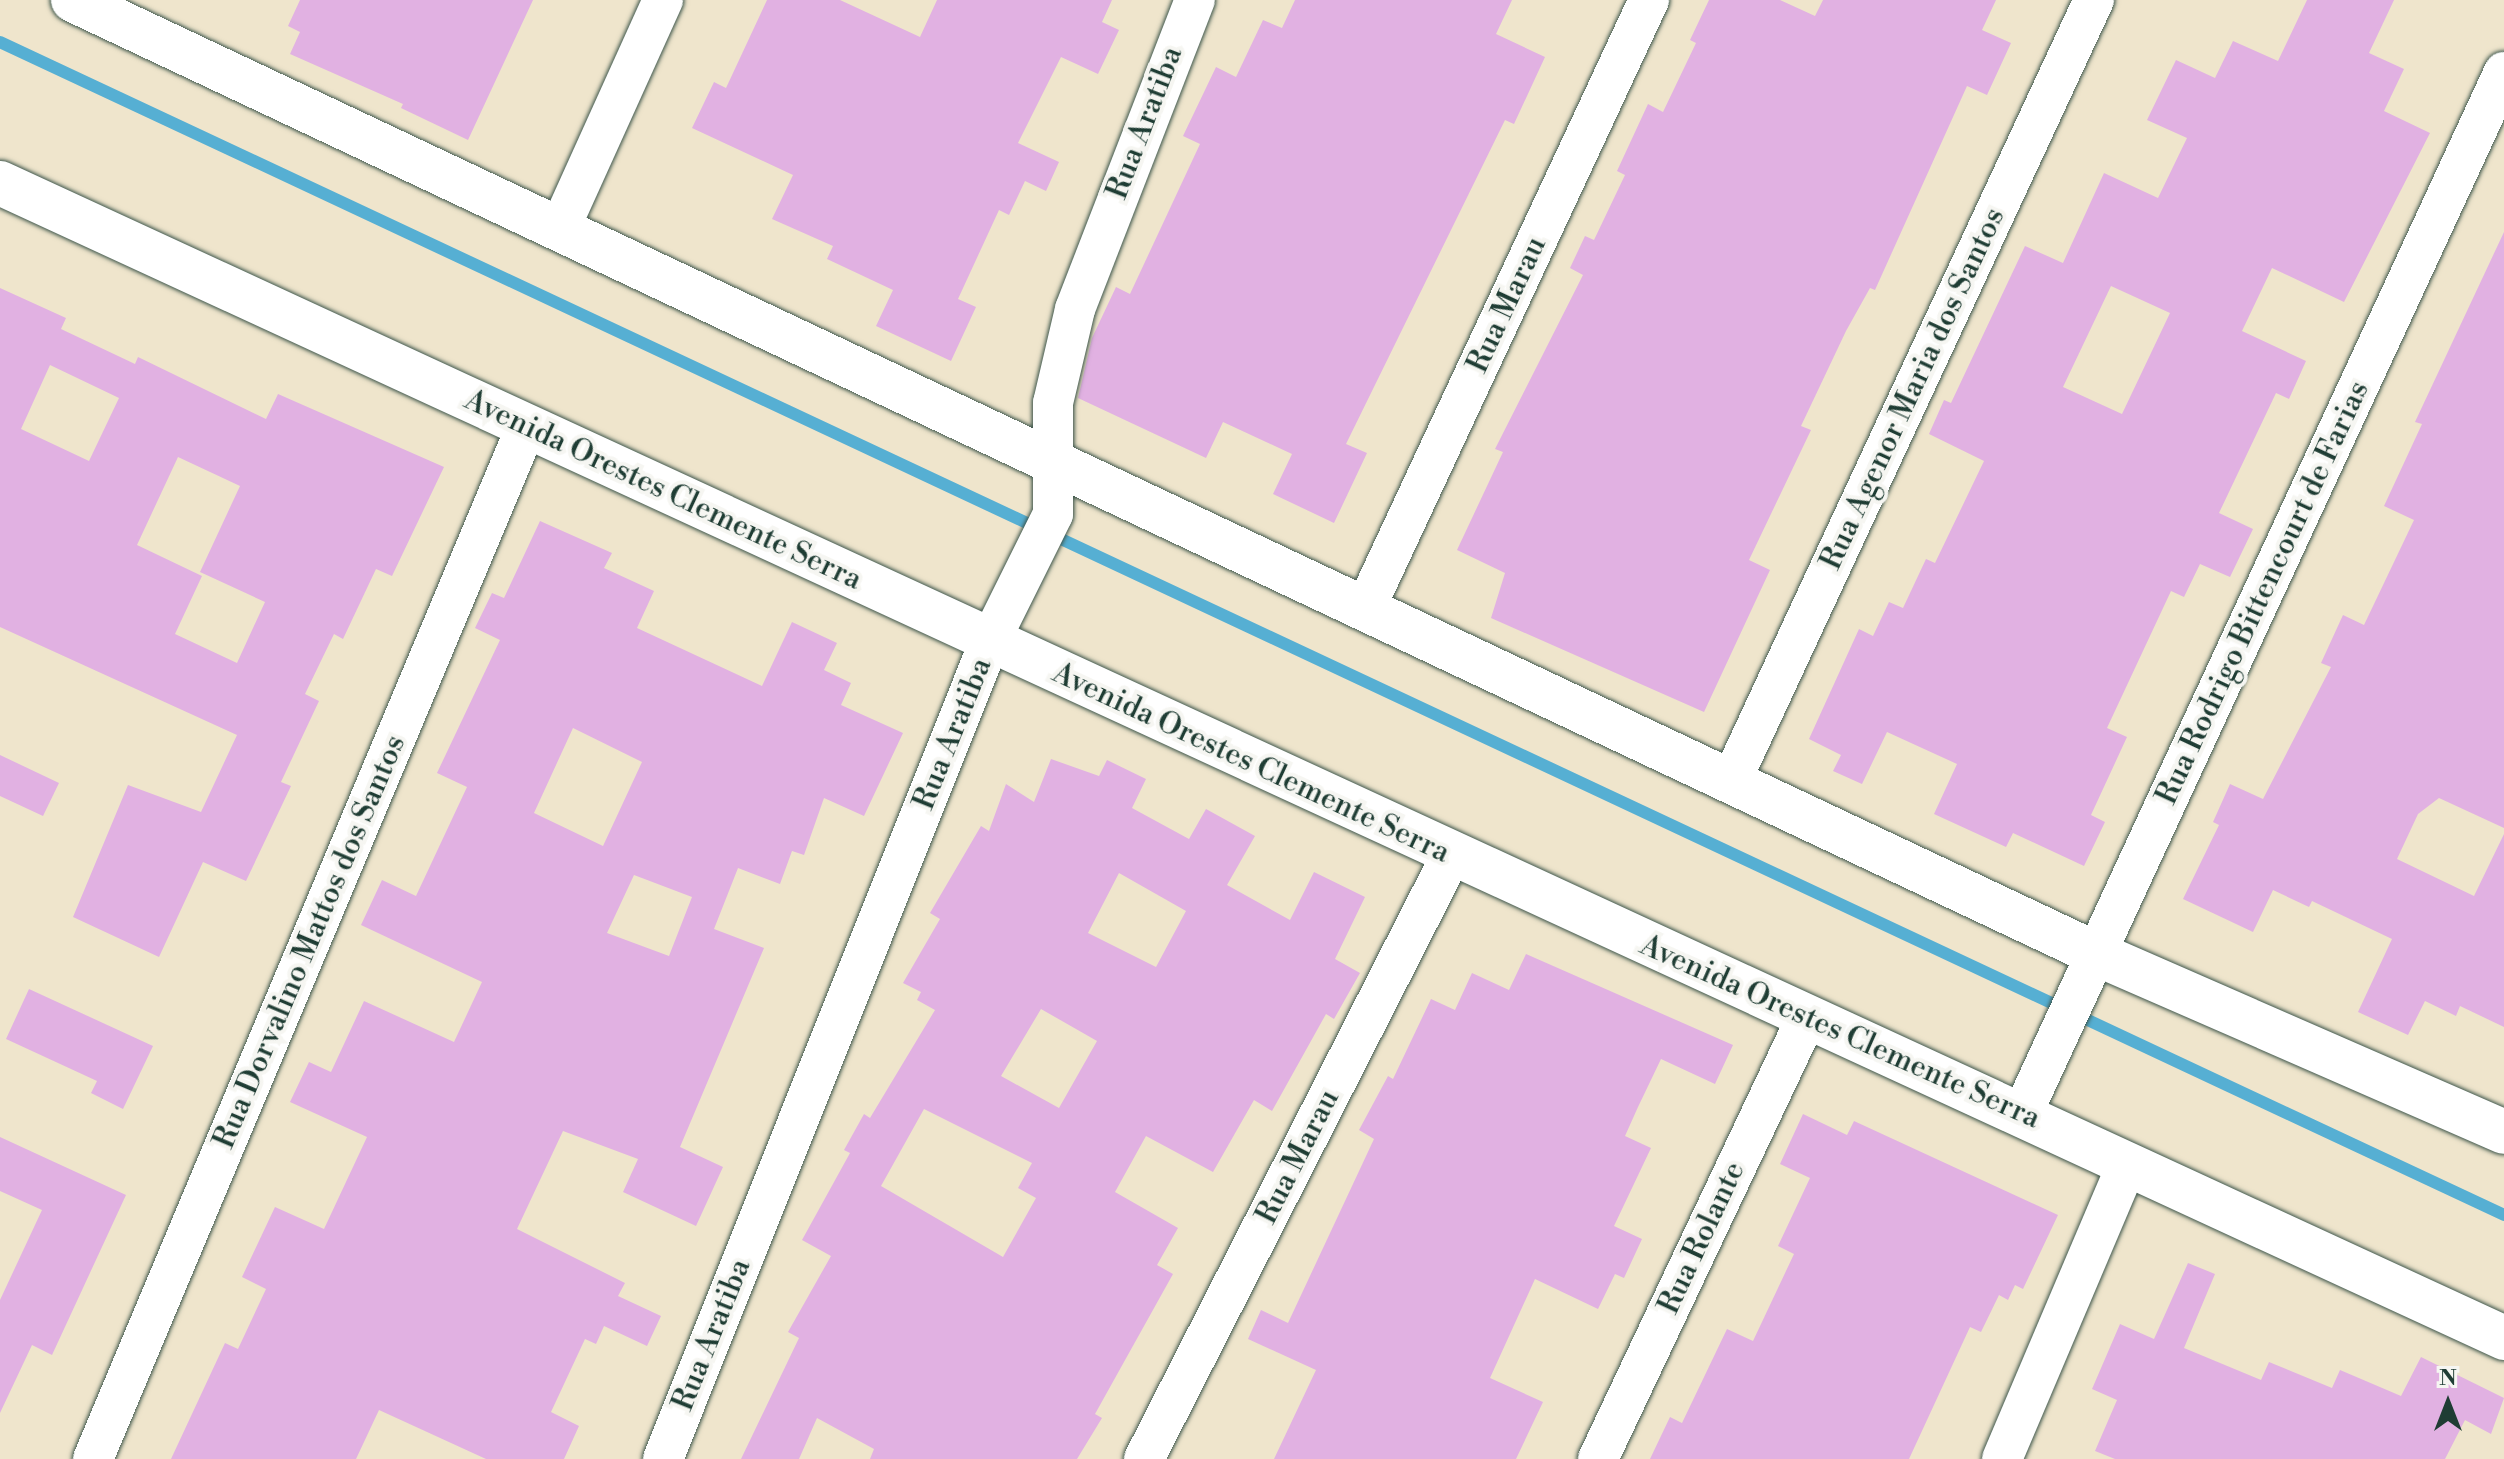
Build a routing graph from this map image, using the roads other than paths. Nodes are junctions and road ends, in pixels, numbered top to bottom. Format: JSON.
{"nodes":[{"id":1,"x":73,"y":0,"type":"edge"},
{"id":2,"x":663,"y":0,"type":"edge"},
{"id":3,"x":1195,"y":0,"type":"edge"},
{"id":4,"x":1649,"y":0,"type":"edge"},
{"id":5,"x":2094,"y":0,"type":"edge"},
{"id":6,"x":2504,"y":72,"type":"edge"},
{"id":7,"x":0,"y":183,"type":"edge"},
{"id":8,"x":560,"y":228,"type":"junction"},
{"id":9,"x":527,"y":425,"type":"junction"},
{"id":10,"x":1055,"y":467,"type":"junction"},
{"id":11,"x":1365,"y":609,"type":"junction"},
{"id":12,"x":994,"y":631,"type":"junction"},
{"id":13,"x":1732,"y":779,"type":"junction"},
{"id":14,"x":1452,"y":854,"type":"junction"},
{"id":15,"x":2088,"y":972,"type":"junction"},
{"id":16,"x":1806,"y":1018,"type":"junction"},
{"id":17,"x":2022,"y":1114,"type":"junction"},
{"id":18,"x":2504,"y":1132,"type":"edge"},
{"id":19,"x":2127,"y":1165,"type":"junction"},
{"id":20,"x":2504,"y":1338,"type":"edge"},
{"id":21,"x":93,"y":1459,"type":"edge"},
{"id":22,"x":663,"y":1459,"type":"edge"},
{"id":23,"x":1144,"y":1459,"type":"edge"},
{"id":24,"x":1598,"y":1459,"type":"edge"},
{"id":25,"x":2002,"y":1459,"type":"edge"}],
"edges":[{"from":1,"to":8,"type":"main road"},
{"from":2,"to":8,"type":"street"},
{"from":3,"to":10,"type":"street","name":"Rua Aratiba"},
{"from":4,"to":11,"type":"street","name":"Rua Marau"},
{"from":5,"to":13,"type":"street","name":"Rua Agenor Maria dos Santos"},
{"from":6,"to":15,"type":"street","name":"Rua Rodrigo Bittencourt de Farias"},
{"from":7,"to":9,"type":"main road","name":"Avenida Orestes Clemente Serra"},
{"from":8,"to":10,"type":"main road"},
{"from":9,"to":12,"type":"main road","name":"Avenida Orestes Clemente Serra"},
{"from":9,"to":21,"type":"street","name":"Rua Dorvalino Mattos dos Santos"},
{"from":10,"to":11,"type":"main road"},
{"from":10,"to":12,"type":"street","name":"Rua Aratiba"},
{"from":11,"to":13,"type":"main road"},
{"from":12,"to":14,"type":"main road","name":"Avenida Orestes Clemente Serra"},
{"from":12,"to":22,"type":"street","name":"Rua Aratiba"},
{"from":13,"to":15,"type":"main road"},
{"from":14,"to":16,"type":"main road","name":"Avenida Orestes Clemente Serra"},
{"from":14,"to":23,"type":"street","name":"Rua Marau"},
{"from":15,"to":17,"type":"street","name":"Rua Rodrigo Bittencourt de Farias"},
{"from":15,"to":18,"type":"main road"},
{"from":16,"to":17,"type":"main road","name":"Avenida Orestes Clemente Serra"},
{"from":16,"to":24,"type":"street","name":"Rua Rolante"},
{"from":17,"to":19,"type":"main road","name":"Avenida Orestes Clemente Serra"},
{"from":19,"to":20,"type":"main road","name":"Avenida Orestes Clemente Serra"},
{"from":19,"to":25,"type":"street"}]}
